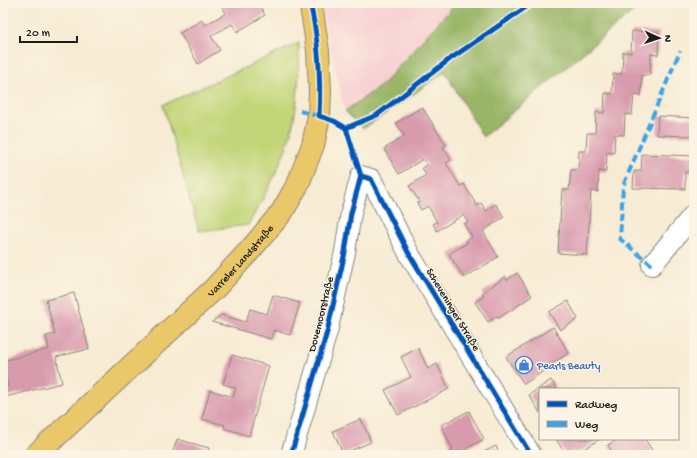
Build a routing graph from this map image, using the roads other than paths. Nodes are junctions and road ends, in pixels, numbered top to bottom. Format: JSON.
{"nodes":[{"id":1,"x":310,"y":3,"type":"edge"},
{"id":2,"x":361,"y":176,"type":"joint"},
{"id":3,"x":694,"y":214,"type":"edge"},
{"id":4,"x":652,"y":265,"type":"dead end"},
{"id":5,"x":36,"y":455,"type":"edge"},
{"id":6,"x":291,"y":455,"type":"edge"},
{"id":7,"x":531,"y":455,"type":"edge"}],
"edges":[{"from":1,"to":5,"type":"main road","name":"Varreler Landstraße"},
{"from":2,"to":6,"type":"street","name":"Dovemoorstraße"},
{"from":2,"to":7,"type":"street","name":"Scheveninger Straße"},
{"from":3,"to":4,"type":"street"}]}
